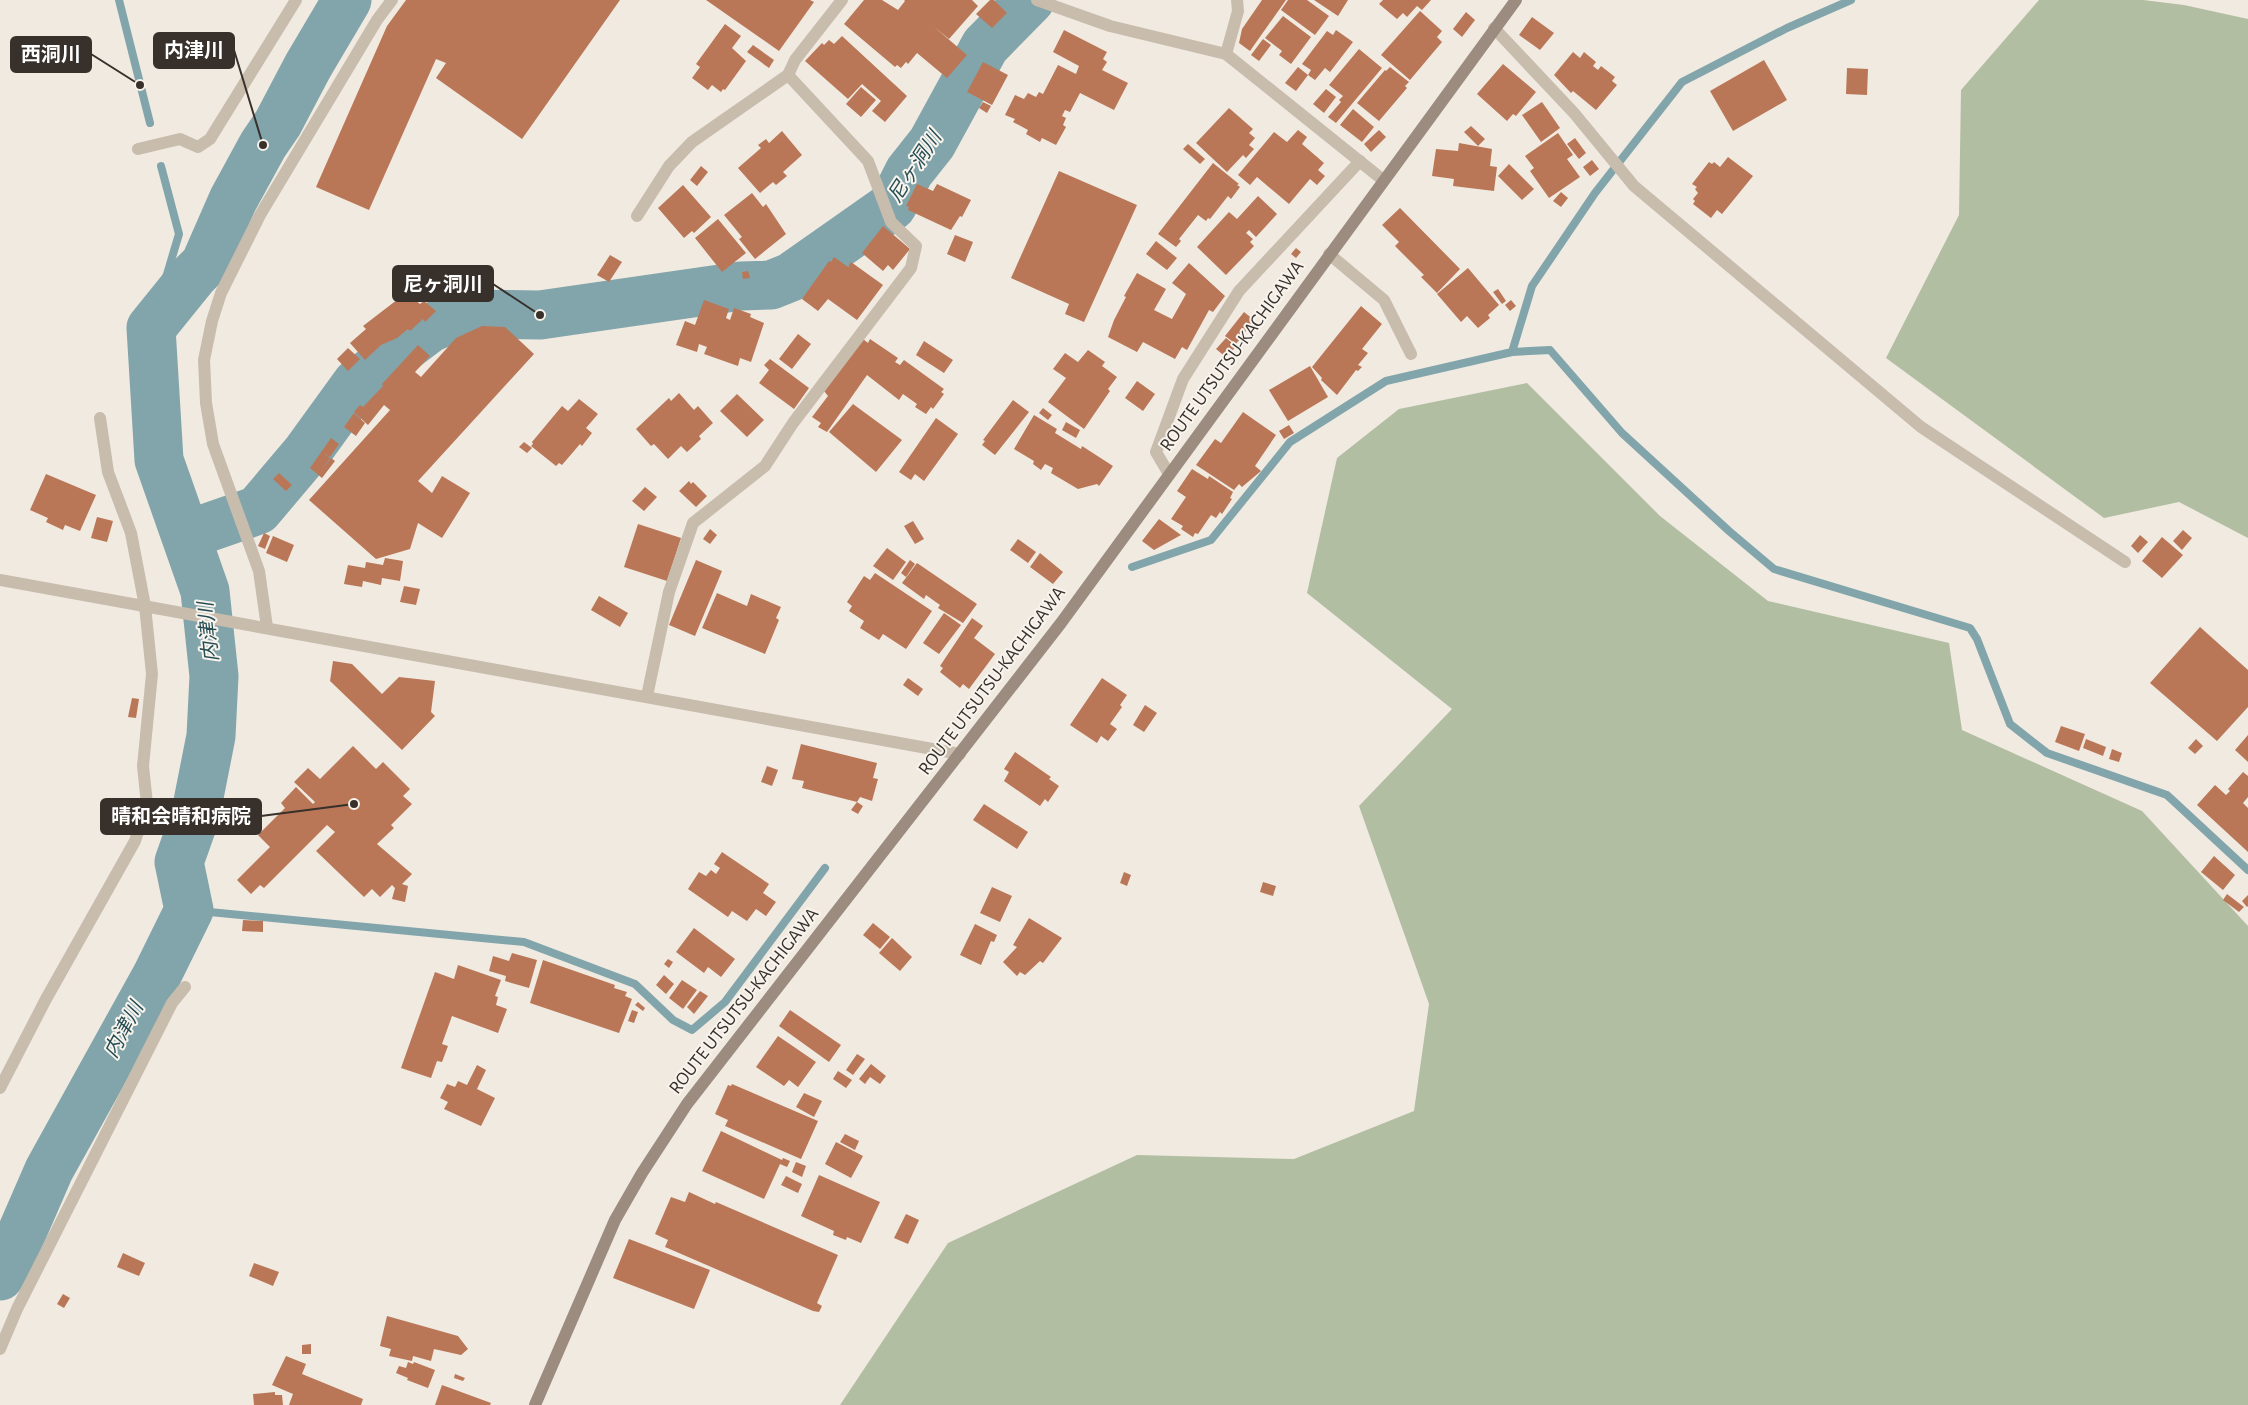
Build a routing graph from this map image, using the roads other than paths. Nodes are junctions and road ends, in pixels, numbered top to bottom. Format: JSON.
{"nodes":[{"id":1,"x":296,"y":0,"type":"edge"},
{"id":2,"x":392,"y":0,"type":"edge"},
{"id":3,"x":842,"y":0,"type":"edge"},
{"id":4,"x":1037,"y":0,"type":"edge"},
{"id":5,"x":1237,"y":0,"type":"edge"},
{"id":6,"x":1516,"y":0,"type":"edge"},
{"id":7,"x":1494,"y":28,"type":"junction"},
{"id":8,"x":1226,"y":54,"type":"junction"},
{"id":9,"x":788,"y":75,"type":"junction"},
{"id":10,"x":138,"y":149,"type":"dead end"},
{"id":11,"x":1360,"y":161,"type":"junction"},
{"id":12,"x":1384,"y":180,"type":"junction"},
{"id":13,"x":637,"y":216,"type":"dead end"},
{"id":14,"x":1329,"y":254,"type":"junction"},
{"id":15,"x":1411,"y":354,"type":"dead end"},
{"id":16,"x":100,"y":418,"type":"dead end"},
{"id":17,"x":1169,"y":474,"type":"junction"},
{"id":18,"x":2125,"y":562,"type":"dead end"},
{"id":19,"x":0,"y":580,"type":"edge"},
{"id":20,"x":145,"y":606,"type":"junction"},
{"id":21,"x":267,"y":627,"type":"junction"},
{"id":22,"x":646,"y":696,"type":"junction"},
{"id":23,"x":960,"y":754,"type":"junction"},
{"id":24,"x":184,"y":987,"type":"dead end"},
{"id":25,"x":0,"y":1088,"type":"edge"},
{"id":26,"x":0,"y":1349,"type":"edge"},
{"id":27,"x":535,"y":1405,"type":"edge"}],
"edges":[{"from":1,"to":10,"type":"street"},
{"from":2,"to":21,"type":"street"},
{"from":3,"to":9,"type":"street"},
{"from":4,"to":8,"type":"street"},
{"from":5,"to":8,"type":"street"},
{"from":6,"to":7,"type":"main road","name":"ROUTE UTSUTSU-KACHIGAWA"},
{"from":7,"to":12,"type":"main road","name":"ROUTE UTSUTSU-KACHIGAWA"},
{"from":7,"to":18,"type":"street"},
{"from":8,"to":11,"type":"street"},
{"from":9,"to":13,"type":"street"},
{"from":9,"to":22,"type":"street"},
{"from":11,"to":12,"type":"street"},
{"from":11,"to":17,"type":"street"},
{"from":12,"to":14,"type":"main road","name":"ROUTE UTSUTSU-KACHIGAWA"},
{"from":14,"to":15,"type":"street"},
{"from":14,"to":17,"type":"main road","name":"ROUTE UTSUTSU-KACHIGAWA"},
{"from":16,"to":20,"type":"street"},
{"from":17,"to":23,"type":"main road","name":"ROUTE UTSUTSU-KACHIGAWA"},
{"from":19,"to":20,"type":"street"},
{"from":20,"to":21,"type":"street"},
{"from":20,"to":25,"type":"street"},
{"from":21,"to":22,"type":"street"},
{"from":22,"to":23,"type":"street"},
{"from":23,"to":27,"type":"main road","name":"ROUTE UTSUTSU-KACHIGAWA"},
{"from":24,"to":26,"type":"street"}]}
